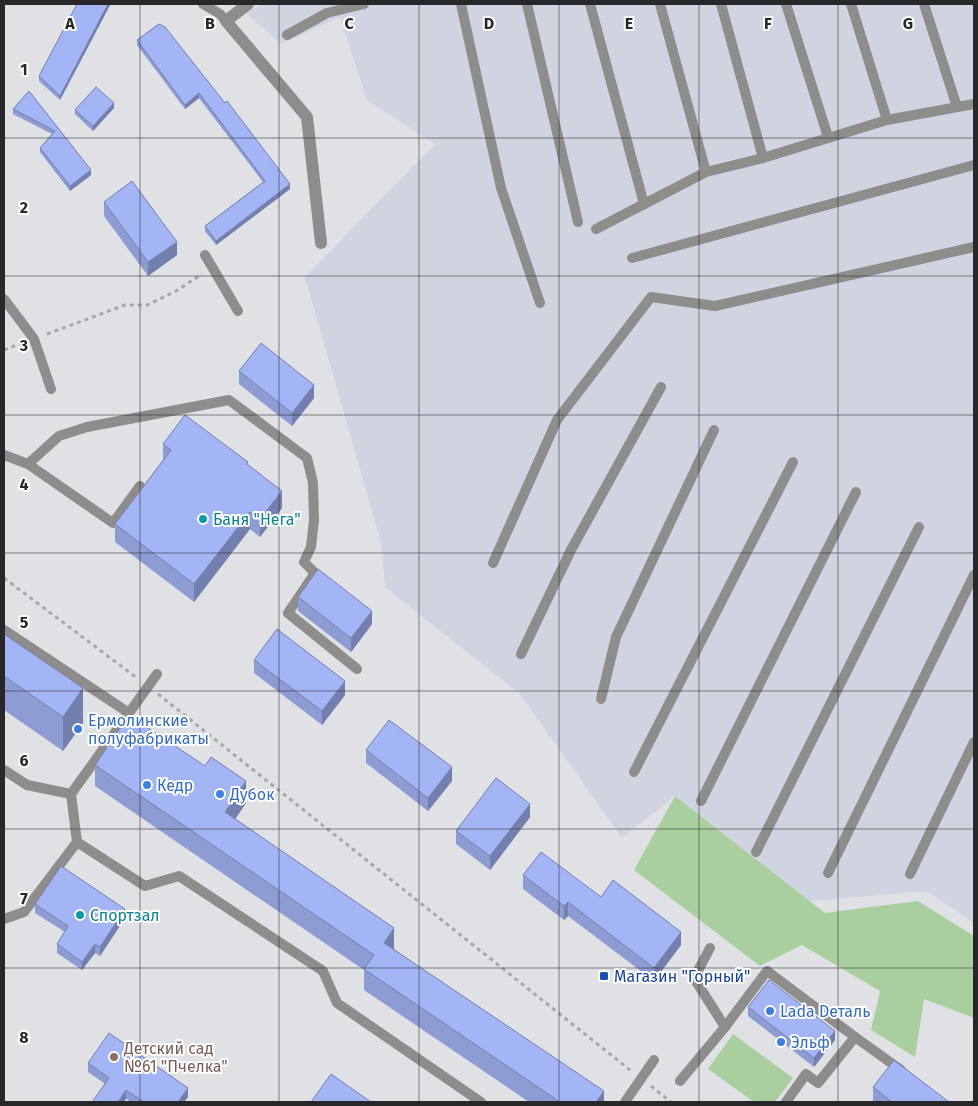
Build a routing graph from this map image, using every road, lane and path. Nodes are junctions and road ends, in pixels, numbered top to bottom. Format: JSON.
{"nodes":[{"id":1,"x":203,"y":4,"type":"edge"},
{"id":2,"x":248,"y":4,"type":"edge"},
{"id":3,"x":364,"y":4,"type":"edge"},
{"id":4,"x":462,"y":4,"type":"edge"},
{"id":5,"x":527,"y":4,"type":"edge"},
{"id":6,"x":590,"y":4,"type":"edge"},
{"id":7,"x":660,"y":4,"type":"edge"},
{"id":8,"x":721,"y":4,"type":"edge"},
{"id":9,"x":786,"y":4,"type":"edge"},
{"id":10,"x":851,"y":4,"type":"edge"},
{"id":11,"x":924,"y":4,"type":"edge"},
{"id":12,"x":226,"y":21,"type":"junction"},
{"id":13,"x":287,"y":36,"type":"dead end"},
{"id":14,"x":974,"y":104,"type":"edge"},
{"id":15,"x":956,"y":107,"type":"junction"},
{"id":16,"x":887,"y":120,"type":"junction"},
{"id":17,"x":828,"y":137,"type":"junction"},
{"id":18,"x":763,"y":158,"type":"junction"},
{"id":19,"x":974,"y":165,"type":"edge"},
{"id":20,"x":706,"y":172,"type":"junction"},
{"id":21,"x":644,"y":204,"type":"junction"},
{"id":22,"x":578,"y":222,"type":"dead end"},
{"id":23,"x":596,"y":228,"type":"dead end"},
{"id":24,"x":321,"y":243,"type":"dead end"},
{"id":25,"x":974,"y":246,"type":"edge"},
{"id":26,"x":205,"y":255,"type":"joint"},
{"id":27,"x":632,"y":258,"type":"dead end"},
{"id":28,"x":4,"y":299,"type":"edge"},
{"id":29,"x":540,"y":303,"type":"dead end"},
{"id":30,"x":238,"y":311,"type":"dead end"},
{"id":31,"x":34,"y":339,"type":"junction"},
{"id":32,"x":4,"y":350,"type":"edge"},
{"id":33,"x":661,"y":387,"type":"dead end"},
{"id":34,"x":51,"y":388,"type":"dead end"},
{"id":35,"x":714,"y":430,"type":"dead end"},
{"id":36,"x":4,"y":455,"type":"edge"},
{"id":37,"x":793,"y":462,"type":"dead end"},
{"id":38,"x":28,"y":464,"type":"junction"},
{"id":39,"x":140,"y":486,"type":"dead end"},
{"id":40,"x":856,"y":492,"type":"dead end"},
{"id":41,"x":919,"y":528,"type":"dead end"},
{"id":42,"x":493,"y":563,"type":"dead end"},
{"id":43,"x":974,"y":575,"type":"edge"},
{"id":44,"x":4,"y":578,"type":"edge"},
{"id":45,"x":4,"y":630,"type":"edge"},
{"id":46,"x":521,"y":654,"type":"dead end"},
{"id":47,"x":357,"y":668,"type":"dead end"},
{"id":48,"x":157,"y":674,"type":"dead end"},
{"id":49,"x":148,"y":686,"type":"junction"},
{"id":50,"x":600,"y":699,"type":"dead end"},
{"id":51,"x":128,"y":713,"type":"junction"},
{"id":52,"x":974,"y":742,"type":"edge"},
{"id":53,"x":4,"y":770,"type":"edge"},
{"id":54,"x":634,"y":772,"type":"dead end"},
{"id":55,"x":71,"y":794,"type":"junction"},
{"id":56,"x":701,"y":801,"type":"dead end"},
{"id":57,"x":77,"y":842,"type":"junction"},
{"id":58,"x":756,"y":852,"type":"dead end"},
{"id":59,"x":828,"y":873,"type":"dead end"},
{"id":60,"x":910,"y":874,"type":"dead end"},
{"id":61,"x":4,"y":919,"type":"edge"},
{"id":62,"x":710,"y":948,"type":"dead end"},
{"id":63,"x":725,"y":1027,"type":"junction"},
{"id":64,"x":856,"y":1037,"type":"junction"},
{"id":65,"x":654,"y":1060,"type":"dead end"},
{"id":66,"x":641,"y":1078,"type":"junction"},
{"id":67,"x":912,"y":1078,"type":"edge"},
{"id":68,"x":680,"y":1081,"type":"dead end"},
{"id":69,"x":481,"y":1102,"type":"edge"},
{"id":70,"x":625,"y":1102,"type":"edge"},
{"id":71,"x":671,"y":1102,"type":"edge"},
{"id":72,"x":786,"y":1102,"type":"edge"}],
"edges":[{"from":1,"to":12,"type":"lane"},
{"from":2,"to":12,"type":"street"},
{"from":3,"to":13,"type":"lane"},
{"from":4,"to":29,"type":"lane"},
{"from":5,"to":22,"type":"lane"},
{"from":6,"to":21,"type":"lane"},
{"from":7,"to":20,"type":"lane"},
{"from":8,"to":18,"type":"lane"},
{"from":9,"to":17,"type":"lane"},
{"from":10,"to":16,"type":"lane"},
{"from":11,"to":15,"type":"lane"},
{"from":12,"to":24,"type":"street"},
{"from":14,"to":15,"type":"lane"},
{"from":15,"to":16,"type":"lane"},
{"from":16,"to":17,"type":"lane"},
{"from":17,"to":18,"type":"lane"},
{"from":18,"to":20,"type":"lane"},
{"from":19,"to":27,"type":"lane"},
{"from":20,"to":21,"type":"lane"},
{"from":21,"to":23,"type":"lane"},
{"from":25,"to":42,"type":"lane"},
{"from":26,"to":30,"type":"lane"},
{"from":26,"to":31,"type":"path"},
{"from":28,"to":31,"type":"lane"},
{"from":31,"to":32,"type":"path"},
{"from":31,"to":34,"type":"lane"},
{"from":33,"to":46,"type":"lane"},
{"from":35,"to":50,"type":"lane"},
{"from":36,"to":38,"type":"lane"},
{"from":37,"to":54,"type":"lane"},
{"from":38,"to":39,"type":"lane"},
{"from":38,"to":47,"type":"lane"},
{"from":40,"to":56,"type":"lane"},
{"from":41,"to":58,"type":"lane"},
{"from":43,"to":59,"type":"lane"},
{"from":44,"to":49,"type":"path"},
{"from":45,"to":51,"type":"lane"},
{"from":48,"to":49,"type":"lane"},
{"from":49,"to":51,"type":"lane"},
{"from":49,"to":66,"type":"path"},
{"from":51,"to":55,"type":"lane"},
{"from":52,"to":60,"type":"lane"},
{"from":53,"to":55,"type":"lane"},
{"from":55,"to":57,"type":"lane"},
{"from":57,"to":61,"type":"lane"},
{"from":57,"to":69,"type":"lane"},
{"from":62,"to":63,"type":"lane"},
{"from":63,"to":64,"type":"lane"},
{"from":63,"to":68,"type":"lane"},
{"from":64,"to":67,"type":"lane"},
{"from":64,"to":72,"type":"lane"},
{"from":65,"to":66,"type":"lane"},
{"from":66,"to":70,"type":"lane"},
{"from":66,"to":71,"type":"path"}]}
